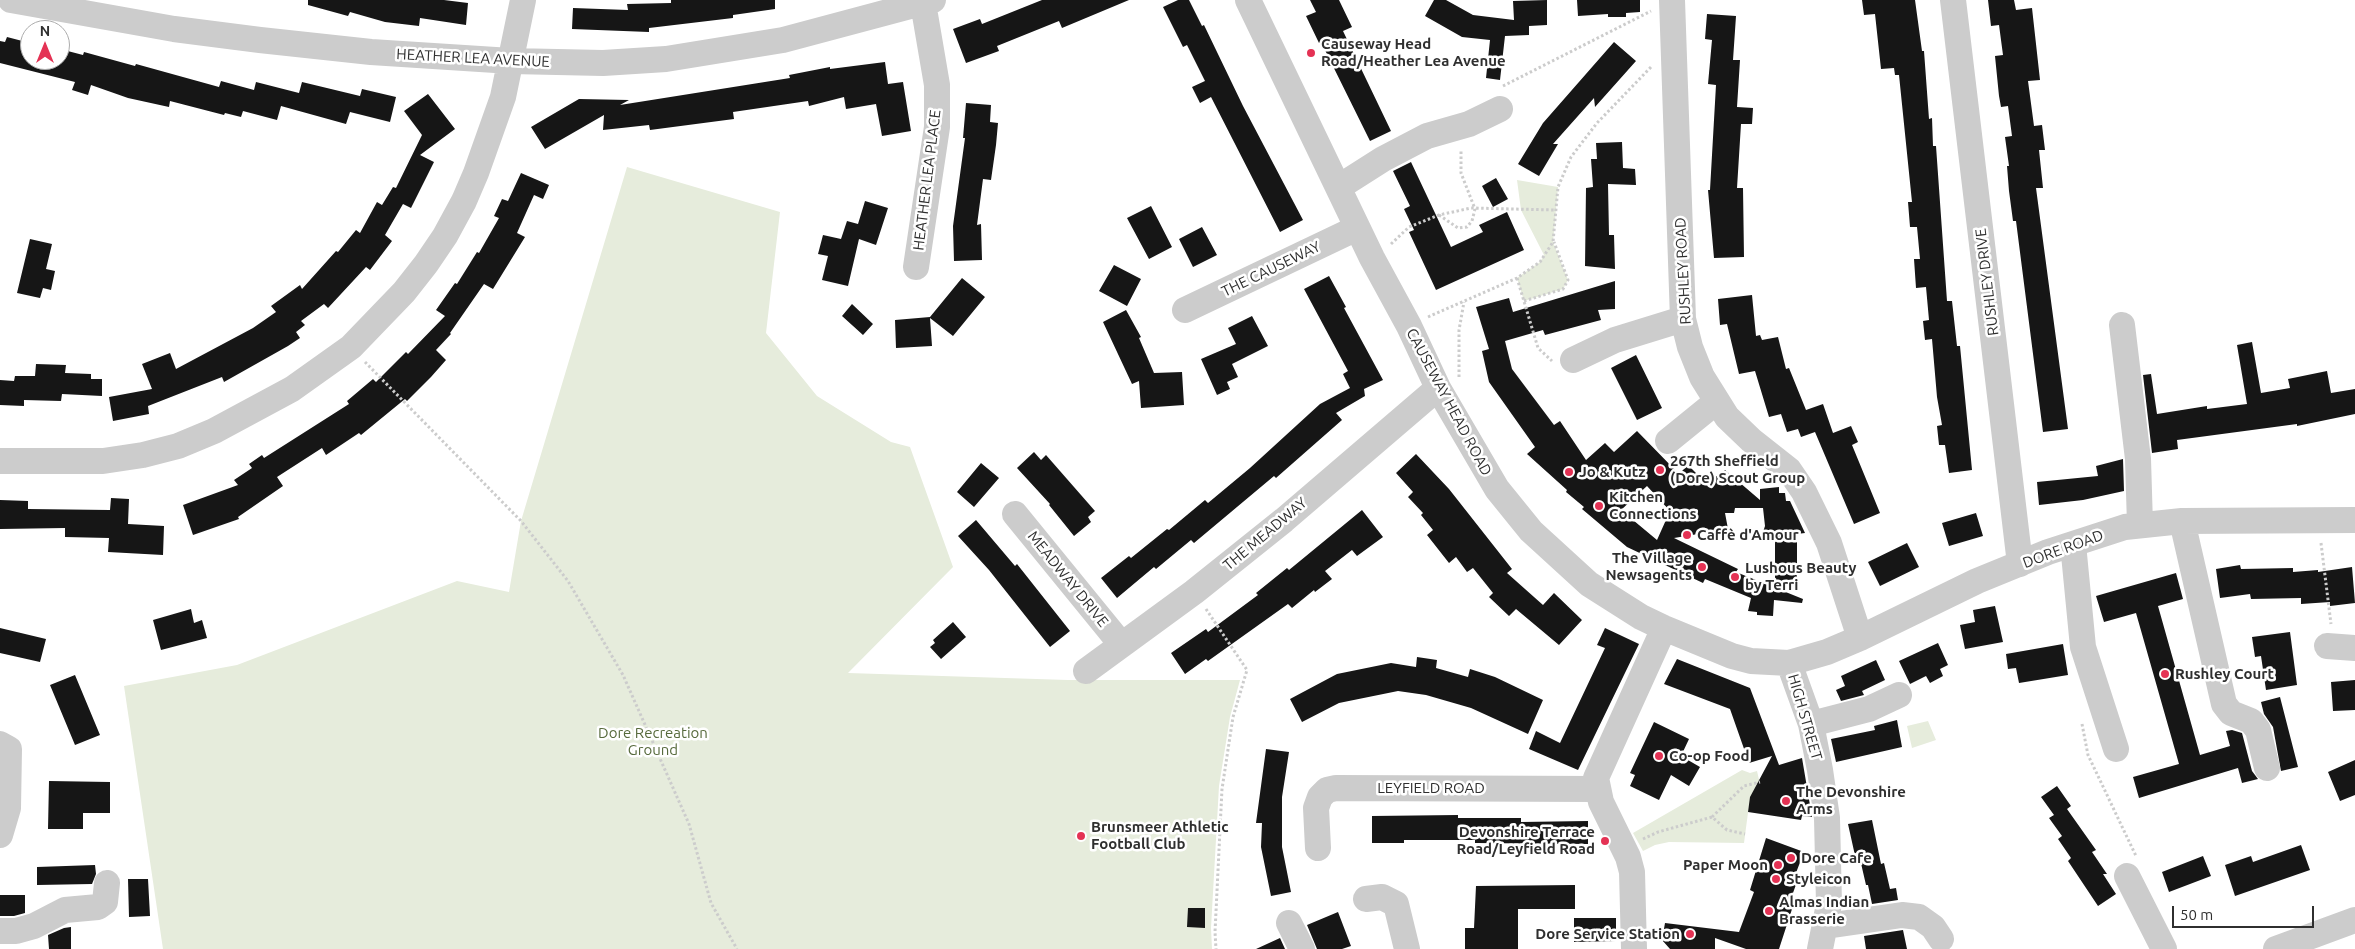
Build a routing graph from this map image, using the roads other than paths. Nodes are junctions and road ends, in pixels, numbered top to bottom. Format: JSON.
{"nodes":[{"id":1,"x":11,"y":0,"type":"edge"},
{"id":2,"x":523,"y":0,"type":"edge"},
{"id":3,"x":1248,"y":0,"type":"edge"},
{"id":4,"x":1672,"y":0,"type":"edge"},
{"id":5,"x":1953,"y":0,"type":"edge"},
{"id":6,"x":928,"y":2,"type":"edge"},
{"id":7,"x":512,"y":61,"type":"junction"},
{"id":8,"x":1500,"y":109,"type":"dead end"},
{"id":9,"x":1339,"y":187,"type":"junction"},
{"id":10,"x":1357,"y":228,"type":"junction"},
{"id":11,"x":916,"y":267,"type":"dead end"},
{"id":12,"x":1185,"y":310,"type":"dead end"},
{"id":13,"x":1683,"y":319,"type":"junction"},
{"id":14,"x":2122,"y":325,"type":"dead end"},
{"id":15,"x":1574,"y":360,"type":"road end"},
{"id":16,"x":1448,"y":383,"type":"junction"},
{"id":17,"x":1716,"y":402,"type":"junction"},
{"id":18,"x":1668,"y":441,"type":"dead end"},
{"id":19,"x":0,"y":461,"type":"edge"},
{"id":20,"x":1015,"y":514,"type":"dead end"},
{"id":21,"x":2182,"y":520,"type":"junction"},
{"id":22,"x":2355,"y":520,"type":"edge"},
{"id":23,"x":2140,"y":525,"type":"junction"},
{"id":24,"x":2073,"y":544,"type":"junction"},
{"id":25,"x":2020,"y":564,"type":"junction"},
{"id":26,"x":1664,"y":628,"type":"junction"},
{"id":27,"x":1860,"y":638,"type":"junction"},
{"id":28,"x":1121,"y":644,"type":"junction"},
{"id":29,"x":1789,"y":663,"type":"junction"},
{"id":30,"x":1086,"y":671,"type":"dead end"},
{"id":31,"x":1899,"y":695,"type":"dead end"},
{"id":32,"x":1811,"y":724,"type":"junction"},
{"id":33,"x":13,"y":747,"type":"edge"},
{"id":34,"x":2116,"y":749,"type":"dead end"},
{"id":35,"x":2267,"y":768,"type":"dead end"},
{"id":36,"x":1596,"y":789,"type":"junction"},
{"id":37,"x":0,"y":835,"type":"edge"},
{"id":38,"x":1318,"y":848,"type":"dead end"},
{"id":39,"x":2128,"y":876,"type":"dead end"},
{"id":40,"x":107,"y":883,"type":"dead end"},
{"id":41,"x":1366,"y":899,"type":"dead end"},
{"id":42,"x":2355,"y":920,"type":"edge"},
{"id":43,"x":1289,"y":923,"type":"dead end"},
{"id":44,"x":11,"y":937,"type":"edge"},
{"id":45,"x":1823,"y":938,"type":"edge"},
{"id":46,"x":1941,"y":939,"type":"dead end"},
{"id":47,"x":1302,"y":949,"type":"edge"},
{"id":48,"x":1406,"y":949,"type":"edge"},
{"id":49,"x":1634,"y":949,"type":"edge"},
{"id":50,"x":2164,"y":949,"type":"edge"},
{"id":51,"x":2276,"y":949,"type":"edge"}],
"edges":[{"from":1,"to":7,"type":"street","name":"HEATHER LEA AVENUE"},
{"from":2,"to":7,"type":"street"},
{"from":3,"to":9,"type":"street","name":"CAUSEWAY HEAD ROAD"},
{"from":4,"to":13,"type":"street","name":"RUSHLEY ROAD"},
{"from":5,"to":25,"type":"street","name":"RUSHLEY DRIVE"},
{"from":6,"to":7,"type":"street","name":"HEATHER LEA AVENUE"},
{"from":6,"to":11,"type":"street","name":"HEATHER LEA PLACE"},
{"from":7,"to":19,"type":"street"},
{"from":8,"to":9,"type":"street"},
{"from":9,"to":10,"type":"street","name":"CAUSEWAY HEAD ROAD"},
{"from":10,"to":12,"type":"street","name":"THE CAUSEWAY"},
{"from":10,"to":16,"type":"street","name":"CAUSEWAY HEAD ROAD"},
{"from":13,"to":15,"type":"street"},
{"from":13,"to":17,"type":"street","name":"RUSHLEY ROAD"},
{"from":14,"to":23,"type":"street"},
{"from":16,"to":26,"type":"street","name":"CAUSEWAY HEAD ROAD"},
{"from":16,"to":28,"type":"street","name":"THE MEADWAY"},
{"from":17,"to":18,"type":"street"},
{"from":17,"to":27,"type":"street","name":"RUSHLEY ROAD"},
{"from":20,"to":28,"type":"street","name":"MEADWAY DRIVE"},
{"from":21,"to":22,"type":"street","name":"DORE ROAD"},
{"from":21,"to":23,"type":"street","name":"DORE ROAD"},
{"from":21,"to":35,"type":"street"},
{"from":23,"to":24,"type":"street","name":"DORE ROAD"},
{"from":24,"to":25,"type":"street","name":"DORE ROAD"},
{"from":24,"to":34,"type":"street"},
{"from":25,"to":27,"type":"street","name":"DORE ROAD"},
{"from":26,"to":29,"type":"street","name":"CAUSEWAY HEAD ROAD"},
{"from":26,"to":36,"type":"street"},
{"from":27,"to":29,"type":"street","name":"DORE ROAD"},
{"from":28,"to":30,"type":"street","name":"THE MEADWAY"},
{"from":29,"to":32,"type":"street","name":"HIGH STREET"},
{"from":31,"to":32,"type":"street"},
{"from":32,"to":45,"type":"street","name":"HIGH STREET"},
{"from":33,"to":37,"type":"street"},
{"from":36,"to":38,"type":"street","name":"LEYFIELD ROAD"},
{"from":36,"to":49,"type":"street"},
{"from":39,"to":50,"type":"street"},
{"from":40,"to":44,"type":"street"},
{"from":41,"to":48,"type":"street"},
{"from":42,"to":51,"type":"street"},
{"from":43,"to":47,"type":"street"},
{"from":45,"to":46,"type":"street"}]}
